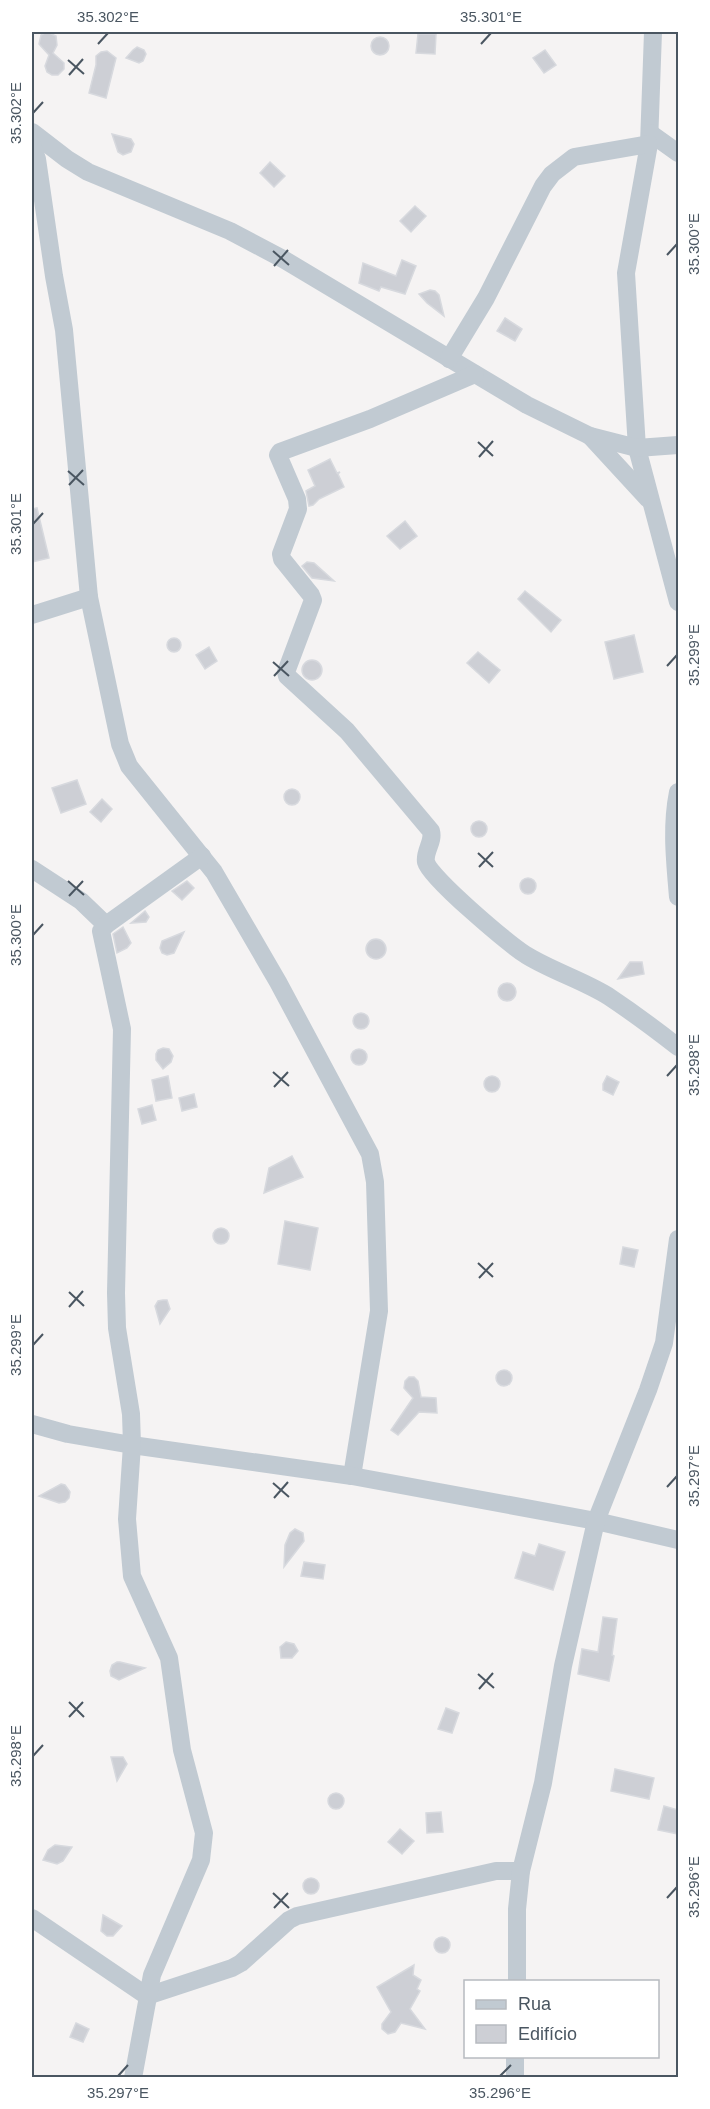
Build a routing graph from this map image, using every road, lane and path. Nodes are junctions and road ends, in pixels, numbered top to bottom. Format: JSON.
{"nodes":[{"id":1,"x":653,"y":32,"type":"edge"},
{"id":2,"x":32,"y":132,"type":"edge"},
{"id":3,"x":650,"y":138,"type":"junction"},
{"id":4,"x":32,"y":144,"type":"edge"},
{"id":5,"x":678,"y":153,"type":"edge"},
{"id":6,"x":449,"y":359,"type":"junction"},
{"id":7,"x":475,"y":374,"type":"junction"},
{"id":8,"x":590,"y":436,"type":"junction"},
{"id":9,"x":678,"y":445,"type":"edge"},
{"id":10,"x":637,"y":448,"type":"junction"},
{"id":11,"x":651,"y":503,"type":"junction"},
{"id":12,"x":89,"y":597,"type":"junction"},
{"id":13,"x":678,"y":602,"type":"edge"},
{"id":14,"x":32,"y":615,"type":"edge"},
{"id":15,"x":678,"y":792,"type":"edge"},
{"id":16,"x":202,"y":856,"type":"junction"},
{"id":17,"x":32,"y":869,"type":"edge"},
{"id":18,"x":678,"y":897,"type":"edge"},
{"id":19,"x":106,"y":925,"type":"junction"},
{"id":20,"x":678,"y":1047,"type":"edge"},
{"id":21,"x":678,"y":1239,"type":"edge"},
{"id":22,"x":674,"y":1311,"type":"edge"},
{"id":23,"x":32,"y":1424,"type":"edge"},
{"id":24,"x":132,"y":1445,"type":"junction"},
{"id":25,"x":352,"y":1476,"type":"junction"},
{"id":26,"x":596,"y":1521,"type":"junction"},
{"id":27,"x":678,"y":1540,"type":"edge"},
{"id":28,"x":521,"y":1871,"type":"junction"},
{"id":29,"x":32,"y":1918,"type":"edge"},
{"id":30,"x":517,"y":1980,"type":"edge"},
{"id":31,"x":147,"y":1996,"type":"junction"},
{"id":32,"x":515,"y":2058,"type":"edge"},
{"id":33,"x":133,"y":2078,"type":"edge"},
{"id":34,"x":515,"y":2078,"type":"edge"}],
"edges":[{"from":1,"to":3,"type":"street"},
{"from":2,"to":6,"type":"street"},
{"from":3,"to":5,"type":"street"},
{"from":3,"to":6,"type":"street"},
{"from":3,"to":10,"type":"street"},
{"from":4,"to":12,"type":"street"},
{"from":6,"to":7,"type":"street"},
{"from":7,"to":8,"type":"street"},
{"from":7,"to":20,"type":"street"},
{"from":8,"to":10,"type":"street"},
{"from":8,"to":11,"type":"street"},
{"from":9,"to":10,"type":"street"},
{"from":10,"to":11,"type":"street"},
{"from":11,"to":13,"type":"street"},
{"from":12,"to":14,"type":"street"},
{"from":12,"to":16,"type":"street"},
{"from":15,"to":18,"type":"street"},
{"from":16,"to":19,"type":"street"},
{"from":16,"to":25,"type":"street"},
{"from":17,"to":19,"type":"street"},
{"from":19,"to":24,"type":"street"},
{"from":21,"to":22,"type":"street"},
{"from":22,"to":26,"type":"street"},
{"from":23,"to":24,"type":"street"},
{"from":24,"to":25,"type":"street"},
{"from":24,"to":31,"type":"street"},
{"from":25,"to":26,"type":"street"},
{"from":26,"to":27,"type":"street"},
{"from":26,"to":28,"type":"street"},
{"from":28,"to":30,"type":"street"},
{"from":28,"to":31,"type":"street"},
{"from":29,"to":31,"type":"street"},
{"from":31,"to":33,"type":"street"},
{"from":32,"to":34,"type":"street"}]}
